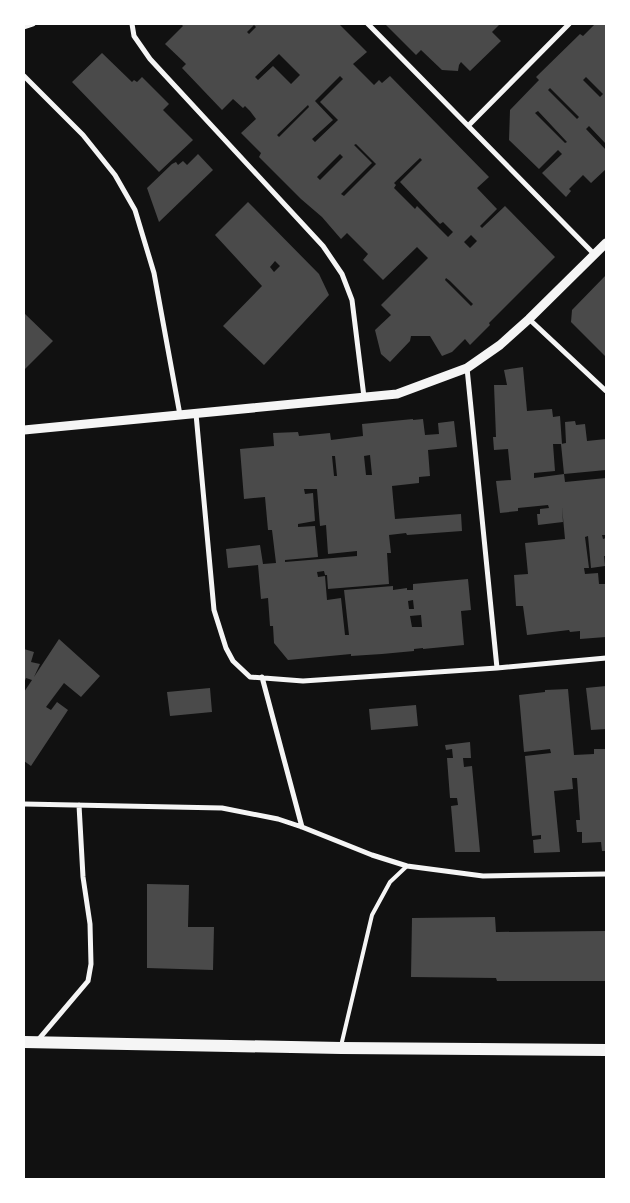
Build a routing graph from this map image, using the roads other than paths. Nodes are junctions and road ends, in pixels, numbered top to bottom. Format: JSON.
{"nodes":[{"id":1,"x":33,"y":24,"type":"edge"},
{"id":2,"x":132,"y":24,"type":"edge"},
{"id":3,"x":368,"y":24,"type":"edge"},
{"id":4,"x":569,"y":24,"type":"edge"},
{"id":5,"x":24,"y":27,"type":"edge"},
{"id":6,"x":24,"y":76,"type":"edge"},
{"id":7,"x":469,"y":125,"type":"junction"},
{"id":8,"x":606,"y":243,"type":"edge"},
{"id":9,"x":594,"y":254,"type":"junction"},
{"id":10,"x":529,"y":319,"type":"junction"},
{"id":11,"x":467,"y":368,"type":"junction"},
{"id":12,"x":606,"y":390,"type":"edge"},
{"id":13,"x":364,"y":397,"type":"junction"},
{"id":14,"x":196,"y":414,"type":"junction"},
{"id":15,"x":180,"y":415,"type":"junction"},
{"id":16,"x":24,"y":430,"type":"edge"},
{"id":17,"x":606,"y":658,"type":"edge"},
{"id":18,"x":497,"y":668,"type":"junction"},
{"id":19,"x":262,"y":678,"type":"junction"},
{"id":20,"x":24,"y":804,"type":"edge"},
{"id":21,"x":79,"y":804,"type":"junction"},
{"id":22,"x":302,"y":826,"type":"junction"},
{"id":23,"x":407,"y":866,"type":"junction"},
{"id":24,"x":606,"y":874,"type":"edge"},
{"id":25,"x":30,"y":1042,"type":"edge"},
{"id":26,"x":341,"y":1048,"type":"junction"},
{"id":27,"x":606,"y":1050,"type":"edge"}],
"edges":[{"from":1,"to":5,"type":"street"},
{"from":2,"to":13,"type":"street"},
{"from":3,"to":7,"type":"street"},
{"from":4,"to":7,"type":"street"},
{"from":6,"to":15,"type":"street"},
{"from":7,"to":9,"type":"street"},
{"from":8,"to":9,"type":"street"},
{"from":9,"to":10,"type":"street"},
{"from":10,"to":11,"type":"street"},
{"from":10,"to":12,"type":"street"},
{"from":11,"to":13,"type":"street"},
{"from":11,"to":18,"type":"street"},
{"from":13,"to":14,"type":"street"},
{"from":14,"to":15,"type":"street"},
{"from":14,"to":19,"type":"street"},
{"from":15,"to":16,"type":"street"},
{"from":17,"to":18,"type":"street"},
{"from":18,"to":19,"type":"street"},
{"from":19,"to":22,"type":"street"},
{"from":20,"to":21,"type":"street"},
{"from":21,"to":22,"type":"street"},
{"from":21,"to":25,"type":"street"},
{"from":22,"to":23,"type":"street"},
{"from":23,"to":24,"type":"street"},
{"from":23,"to":26,"type":"lane"},
{"from":25,"to":26,"type":"main road"},
{"from":26,"to":27,"type":"main road"}]}
